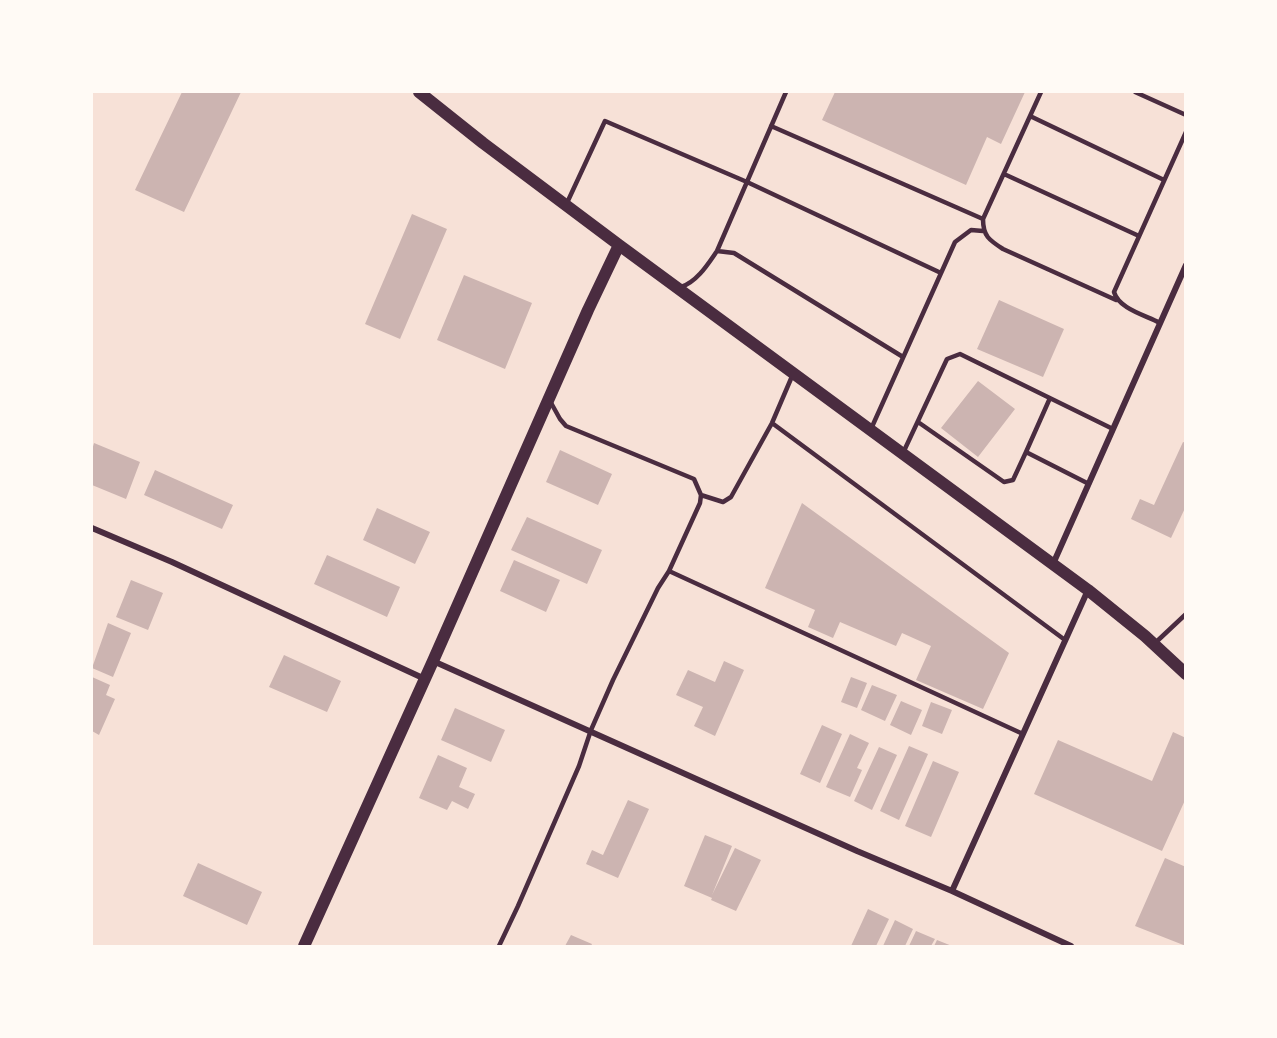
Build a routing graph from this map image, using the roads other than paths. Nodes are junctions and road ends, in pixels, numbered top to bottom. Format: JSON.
{"nodes":[{"id":1,"x":419,"y":92,"type":"edge"},
{"id":2,"x":786,"y":92,"type":"edge"},
{"id":3,"x":1041,"y":92,"type":"edge"},
{"id":4,"x":1135,"y":92,"type":"edge"},
{"id":5,"x":1185,"y":115,"type":"edge"},
{"id":6,"x":1030,"y":116,"type":"junction"},
{"id":7,"x":771,"y":126,"type":"junction"},
{"id":8,"x":1185,"y":132,"type":"edge"},
{"id":9,"x":1004,"y":174,"type":"junction"},
{"id":10,"x":1164,"y":180,"type":"junction"},
{"id":11,"x":747,"y":182,"type":"junction"},
{"id":12,"x":566,"y":205,"type":"junction"},
{"id":13,"x":983,"y":219,"type":"junction"},
{"id":14,"x":983,"y":231,"type":"junction"},
{"id":15,"x":1139,"y":236,"type":"junction"},
{"id":16,"x":620,"y":245,"type":"junction"},
{"id":17,"x":717,"y":251,"type":"junction"},
{"id":18,"x":1185,"y":265,"type":"edge"},
{"id":19,"x":941,"y":273,"type":"junction"},
{"id":20,"x":679,"y":288,"type":"junction"},
{"id":21,"x":1116,"y":300,"type":"junction"},
{"id":22,"x":1160,"y":322,"type":"junction"},
{"id":23,"x":903,"y":357,"type":"junction"},
{"id":24,"x":793,"y":374,"type":"junction"},
{"id":25,"x":549,"y":398,"type":"junction"},
{"id":26,"x":1050,"y":398,"type":"junction"},
{"id":27,"x":918,"y":422,"type":"junction"},
{"id":28,"x":772,"y":423,"type":"junction"},
{"id":29,"x":1113,"y":429,"type":"junction"},
{"id":30,"x":870,"y":430,"type":"junction"},
{"id":31,"x":1026,"y":452,"type":"junction"},
{"id":32,"x":903,"y":454,"type":"junction"},
{"id":33,"x":1089,"y":484,"type":"junction"},
{"id":34,"x":701,"y":495,"type":"junction"},
{"id":35,"x":92,"y":531,"type":"edge"},
{"id":36,"x":1053,"y":564,"type":"junction"},
{"id":37,"x":669,"y":571,"type":"junction"},
{"id":38,"x":1088,"y":590,"type":"junction"},
{"id":39,"x":1185,"y":614,"type":"edge"},
{"id":40,"x":1065,"y":640,"type":"junction"},
{"id":41,"x":1154,"y":644,"type":"junction"},
{"id":42,"x":434,"y":661,"type":"junction"},
{"id":43,"x":1185,"y":674,"type":"edge"},
{"id":44,"x":425,"y":679,"type":"junction"},
{"id":45,"x":591,"y":730,"type":"junction"},
{"id":46,"x":1023,"y":734,"type":"junction"},
{"id":47,"x":952,"y":891,"type":"junction"},
{"id":48,"x":304,"y":946,"type":"edge"},
{"id":49,"x":499,"y":946,"type":"edge"},
{"id":50,"x":1071,"y":946,"type":"edge"}],
"edges":[{"from":1,"to":12,"type":"main road"},
{"from":2,"to":7,"type":"lane"},
{"from":3,"to":6,"type":"lane"},
{"from":4,"to":5,"type":"lane"},
{"from":6,"to":9,"type":"lane"},
{"from":6,"to":10,"type":"lane"},
{"from":7,"to":11,"type":"lane"},
{"from":7,"to":13,"type":"lane"},
{"from":8,"to":10,"type":"lane"},
{"from":9,"to":13,"type":"lane"},
{"from":9,"to":15,"type":"lane"},
{"from":10,"to":15,"type":"lane"},
{"from":11,"to":12,"type":"lane"},
{"from":11,"to":17,"type":"lane"},
{"from":11,"to":19,"type":"lane"},
{"from":12,"to":16,"type":"main road"},
{"from":13,"to":14,"type":"lane"},
{"from":14,"to":19,"type":"lane"},
{"from":14,"to":21,"type":"lane"},
{"from":15,"to":21,"type":"lane"},
{"from":16,"to":20,"type":"main road"},
{"from":16,"to":25,"type":"main road"},
{"from":17,"to":20,"type":"lane"},
{"from":17,"to":23,"type":"lane"},
{"from":18,"to":22,"type":"street"},
{"from":19,"to":23,"type":"lane"},
{"from":20,"to":24,"type":"main road"},
{"from":21,"to":22,"type":"lane"},
{"from":22,"to":29,"type":"street"},
{"from":23,"to":30,"type":"lane"},
{"from":24,"to":28,"type":"lane"},
{"from":24,"to":30,"type":"main road"},
{"from":25,"to":34,"type":"lane"},
{"from":25,"to":42,"type":"main road"},
{"from":26,"to":27,"type":"lane"},
{"from":26,"to":29,"type":"lane"},
{"from":26,"to":31,"type":"lane"},
{"from":27,"to":31,"type":"lane"},
{"from":27,"to":32,"type":"lane"},
{"from":28,"to":34,"type":"lane"},
{"from":28,"to":40,"type":"lane"},
{"from":29,"to":33,"type":"street"},
{"from":30,"to":32,"type":"main road"},
{"from":31,"to":33,"type":"lane"},
{"from":32,"to":36,"type":"main road"},
{"from":33,"to":36,"type":"street"},
{"from":34,"to":37,"type":"lane"},
{"from":35,"to":44,"type":"street"},
{"from":36,"to":38,"type":"main road"},
{"from":37,"to":45,"type":"lane"},
{"from":37,"to":46,"type":"lane"},
{"from":38,"to":40,"type":"street"},
{"from":38,"to":41,"type":"main road"},
{"from":39,"to":41,"type":"lane"},
{"from":40,"to":46,"type":"street"},
{"from":41,"to":43,"type":"main road"},
{"from":42,"to":44,"type":"main road"},
{"from":42,"to":45,"type":"street"},
{"from":44,"to":48,"type":"main road"},
{"from":45,"to":47,"type":"street"},
{"from":45,"to":49,"type":"lane"},
{"from":46,"to":47,"type":"street"},
{"from":47,"to":50,"type":"street"}]}
